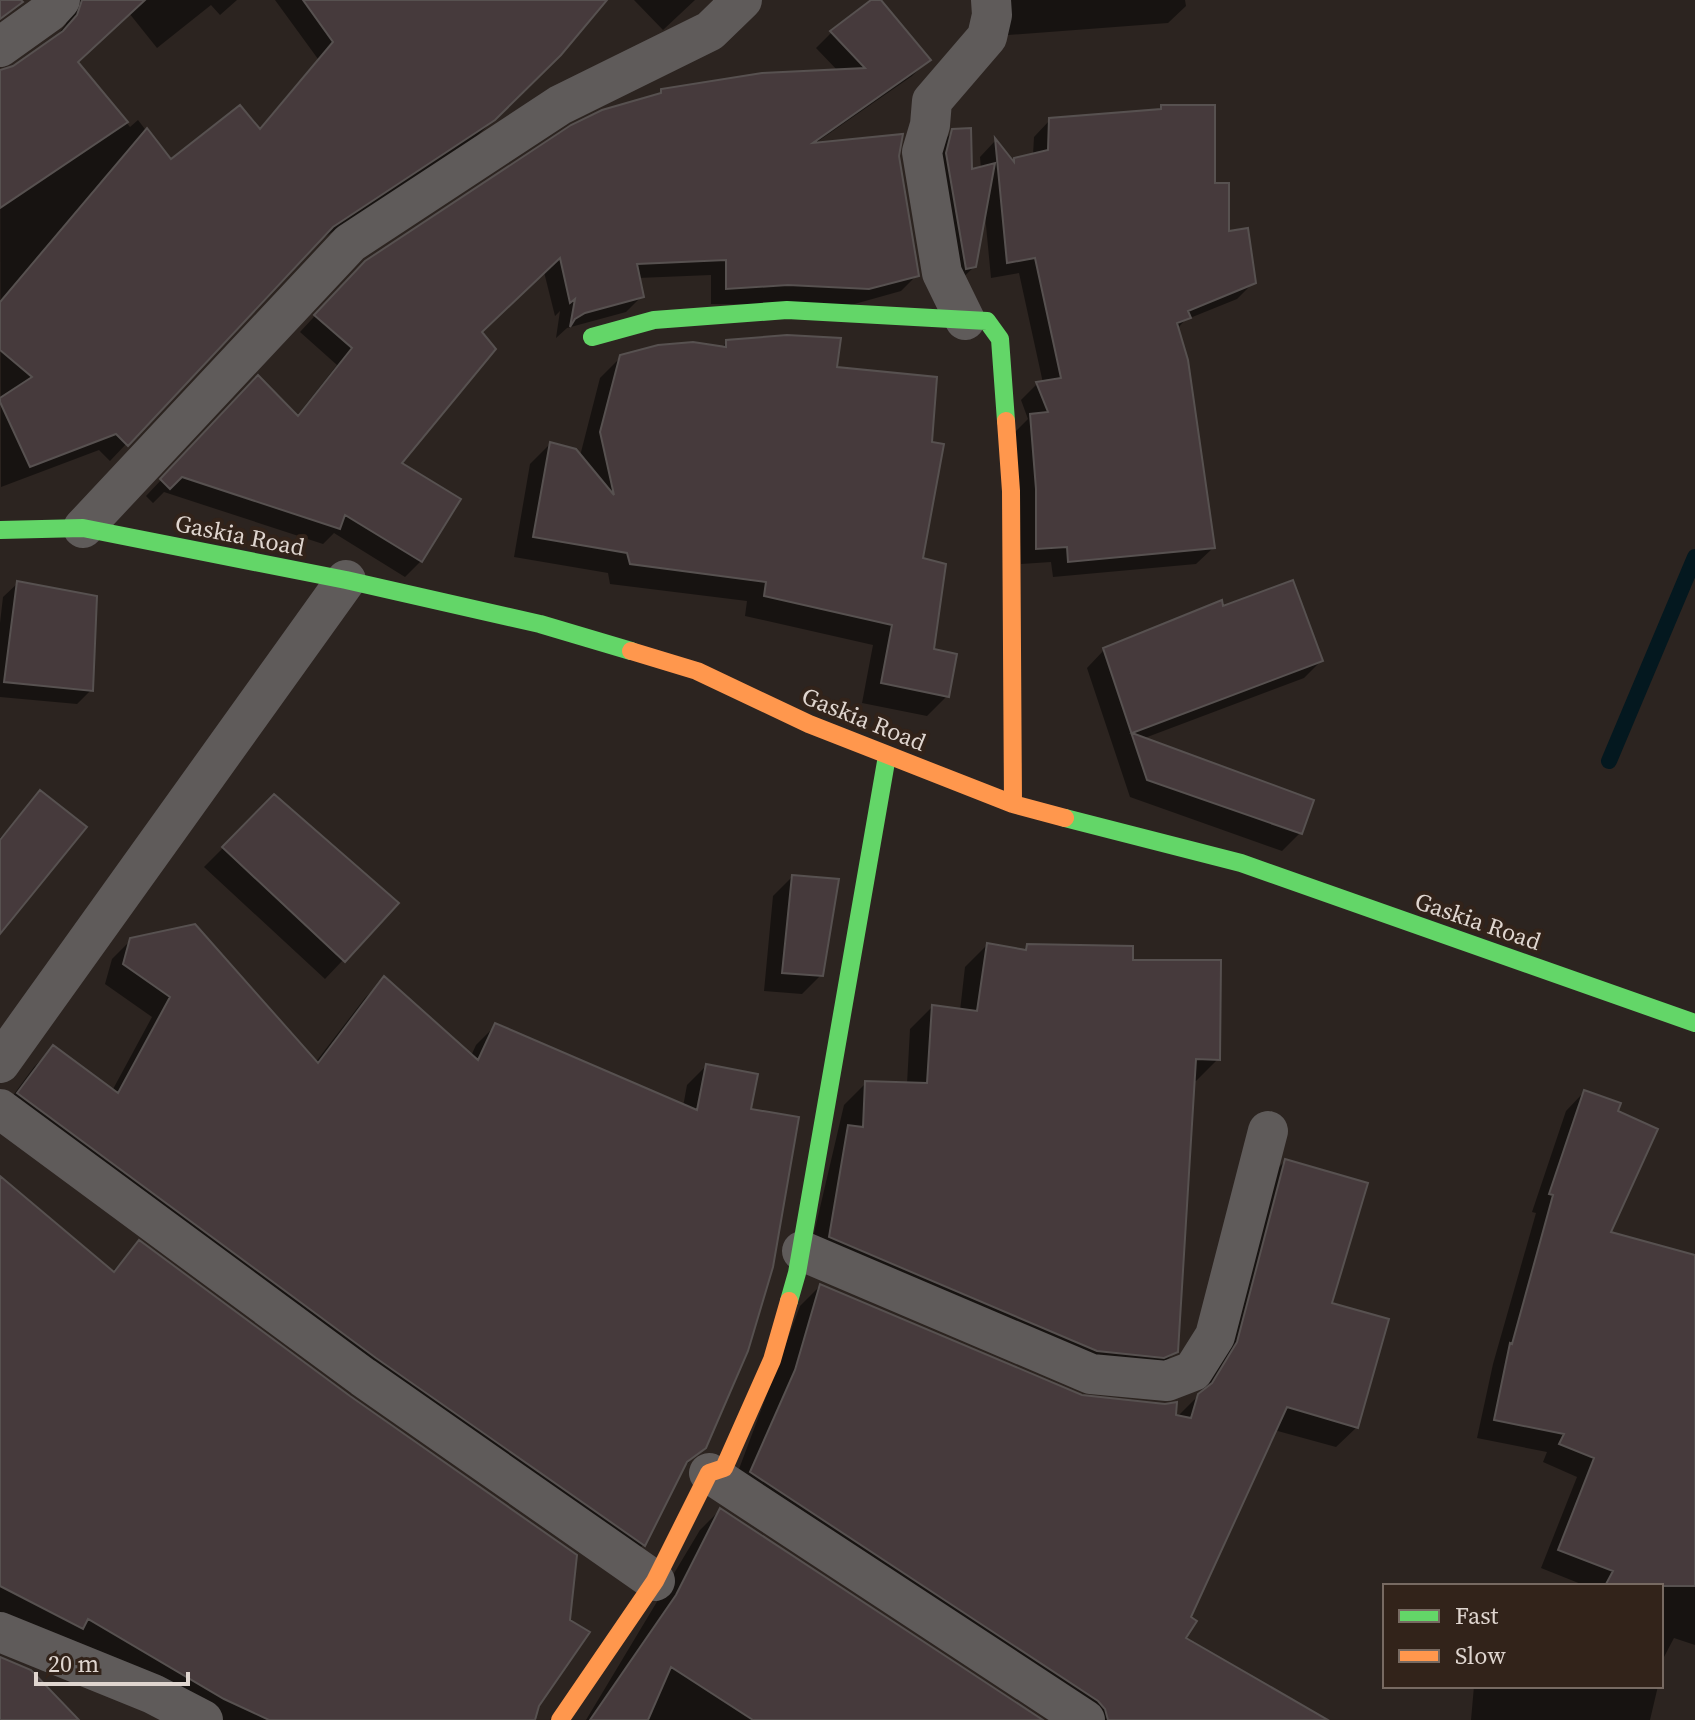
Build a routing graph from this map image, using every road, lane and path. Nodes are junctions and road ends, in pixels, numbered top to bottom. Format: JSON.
{"nodes":[{"id":1,"x":60,"y":0,"type":"edge"},
{"id":2,"x":742,"y":0,"type":"edge"},
{"id":3,"x":991,"y":0,"type":"edge"},
{"id":4,"x":0,"y":47,"type":"edge"},
{"id":5,"x":965,"y":320,"type":"junction"},
{"id":6,"x":592,"y":337,"type":"dead end"},
{"id":7,"x":83,"y":528,"type":"junction"},
{"id":8,"x":0,"y":530,"type":"edge"},
{"id":9,"x":346,"y":580,"type":"junction"},
{"id":10,"x":887,"y":756,"type":"junction"},
{"id":11,"x":1013,"y":804,"type":"junction"},
{"id":12,"x":1695,"y":1023,"type":"edge"},
{"id":13,"x":0,"y":1063,"type":"edge"},
{"id":14,"x":0,"y":1109,"type":"edge"},
{"id":15,"x":1268,"y":1131,"type":"dead end"},
{"id":16,"x":802,"y":1251,"type":"junction"},
{"id":17,"x":709,"y":1473,"type":"junction"},
{"id":18,"x":655,"y":1581,"type":"junction"},
{"id":19,"x":0,"y":1632,"type":"edge"},
{"id":20,"x":203,"y":1720,"type":"edge"},
{"id":21,"x":560,"y":1720,"type":"edge"},
{"id":22,"x":1085,"y":1720,"type":"edge"}],
"edges":[{"from":1,"to":4,"type":"street"},
{"from":2,"to":7,"type":"street"},
{"from":3,"to":5,"type":"street"},
{"from":5,"to":6,"type":"street"},
{"from":5,"to":11,"type":"street"},
{"from":7,"to":8,"type":"street","name":"Gaskia Road"},
{"from":7,"to":9,"type":"street","name":"Gaskia Road"},
{"from":9,"to":10,"type":"street","name":"Gaskia Road"},
{"from":9,"to":13,"type":"street"},
{"from":10,"to":11,"type":"street","name":"Gaskia Road"},
{"from":10,"to":16,"type":"street"},
{"from":11,"to":12,"type":"street","name":"Gaskia Road"},
{"from":14,"to":18,"type":"street"},
{"from":15,"to":16,"type":"street"},
{"from":16,"to":17,"type":"street"},
{"from":17,"to":18,"type":"street"},
{"from":17,"to":22,"type":"street"},
{"from":18,"to":21,"type":"street"},
{"from":19,"to":20,"type":"street"}]}
